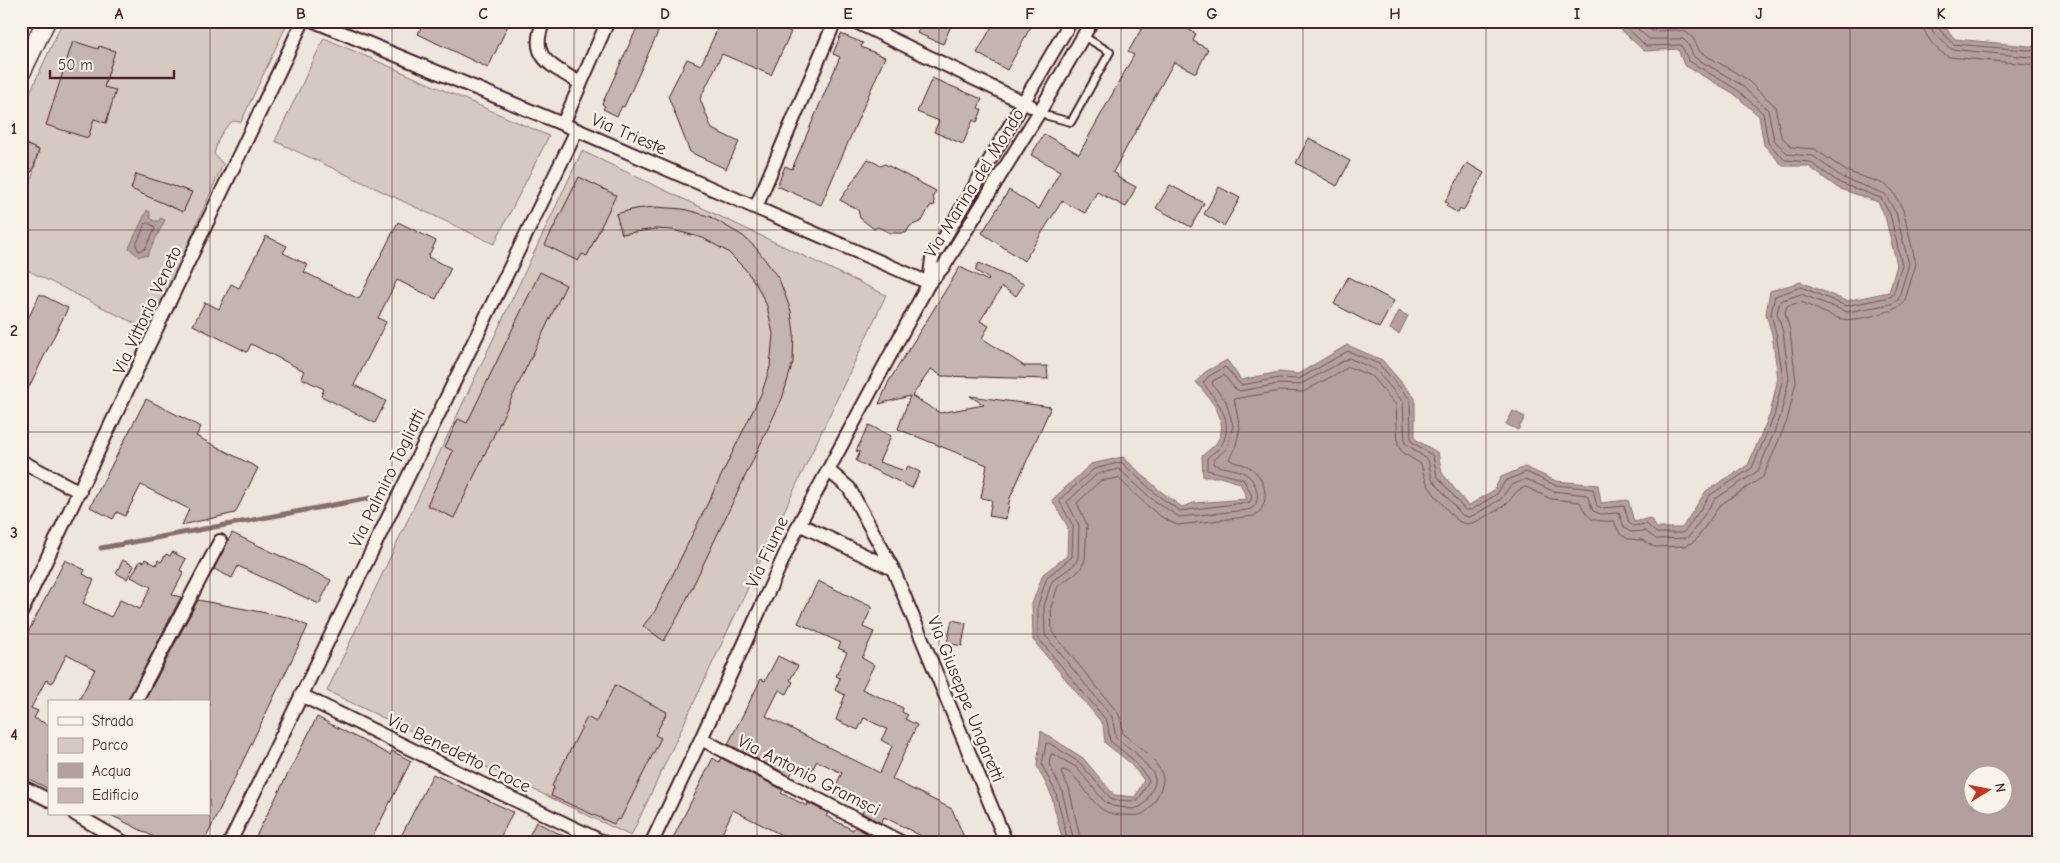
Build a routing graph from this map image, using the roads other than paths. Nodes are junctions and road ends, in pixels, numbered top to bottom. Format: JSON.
{"nodes":[{"id":1,"x":46,"y":21,"type":"edge"},
{"id":2,"x":304,"y":21,"type":"edge"},
{"id":3,"x":314,"y":21,"type":"edge"},
{"id":4,"x":544,"y":21,"type":"edge"},
{"id":5,"x":608,"y":21,"type":"edge"},
{"id":6,"x":835,"y":21,"type":"edge"},
{"id":7,"x":854,"y":21,"type":"edge"},
{"id":8,"x":1071,"y":21,"type":"edge"},
{"id":9,"x":1092,"y":21,"type":"edge"},
{"id":10,"x":1083,"y":36,"type":"junction"},
{"id":11,"x":21,"y":73,"type":"edge"},
{"id":12,"x":580,"y":83,"type":"junction"},
{"id":13,"x":1024,"y":102,"type":"junction"},
{"id":14,"x":1040,"y":111,"type":"junction"},
{"id":15,"x":563,"y":124,"type":"junction"},
{"id":16,"x":577,"y":130,"type":"junction"},
{"id":17,"x":756,"y":207,"type":"junction"},
{"id":18,"x":928,"y":283,"type":"junction"},
{"id":19,"x":21,"y":461,"type":"edge"},
{"id":20,"x":828,"y":470,"type":"junction"},
{"id":21,"x":80,"y":492,"type":"junction"},
{"id":22,"x":799,"y":524,"type":"junction"},
{"id":23,"x":220,"y":541,"type":"dead end"},
{"id":24,"x":893,"y":569,"type":"junction"},
{"id":25,"x":21,"y":613,"type":"edge"},
{"id":26,"x":300,"y":695,"type":"junction"},
{"id":27,"x":136,"y":700,"type":"edge"},
{"id":28,"x":701,"y":739,"type":"junction"},
{"id":29,"x":21,"y":786,"type":"edge"},
{"id":30,"x":48,"y":800,"type":"edge"},
{"id":31,"x":79,"y":816,"type":"edge"},
{"id":32,"x":123,"y":842,"type":"edge"},
{"id":33,"x":230,"y":842,"type":"edge"},
{"id":34,"x":603,"y":842,"type":"edge"},
{"id":35,"x":652,"y":842,"type":"edge"},
{"id":36,"x":901,"y":842,"type":"edge"},
{"id":37,"x":1006,"y":842,"type":"edge"}],
"edges":[{"from":1,"to":11,"type":"street"},
{"from":2,"to":21,"type":"street","name":"Via Vittorio Veneto"},
{"from":3,"to":15,"type":"street","name":"Via Trieste"},
{"from":4,"to":12,"type":"street"},
{"from":5,"to":12,"type":"street"},
{"from":6,"to":17,"type":"street"},
{"from":7,"to":13,"type":"street"},
{"from":8,"to":13,"type":"street","name":"Via Marina del Mondo"},
{"from":9,"to":10,"type":"street","name":"Via Marina del Mondo"},
{"from":10,"to":14,"type":"street","name":"Via Marina del Mondo"},
{"from":10,"to":14,"type":"lane"},
{"from":12,"to":15,"type":"street"},
{"from":13,"to":14,"type":"street"},
{"from":13,"to":18,"type":"street","name":"Via Marina del Mondo"},
{"from":14,"to":18,"type":"street","name":"Via Marina del Mondo"},
{"from":15,"to":16,"type":"street","name":"Via Trieste"},
{"from":16,"to":17,"type":"street","name":"Via Trieste"},
{"from":16,"to":26,"type":"street","name":"Via Palmiro Togliatti"},
{"from":17,"to":18,"type":"street","name":"Via Trieste"},
{"from":18,"to":20,"type":"street","name":"Via Fiume"},
{"from":19,"to":21,"type":"street"},
{"from":20,"to":22,"type":"street","name":"Via Fiume"},
{"from":20,"to":24,"type":"street","name":"Via Giuseppe Ungaretti"},
{"from":21,"to":25,"type":"street","name":"Via Vittorio Veneto"},
{"from":22,"to":24,"type":"street"},
{"from":22,"to":28,"type":"street","name":"Via Fiume"},
{"from":23,"to":27,"type":"street"},
{"from":24,"to":37,"type":"street","name":"Via Giuseppe Ungaretti"},
{"from":26,"to":33,"type":"street","name":"Via Palmiro Togliatti"},
{"from":26,"to":34,"type":"street","name":"Via Benedetto Croce"},
{"from":28,"to":35,"type":"street","name":"Via Fiume"},
{"from":28,"to":36,"type":"street","name":"Via Antonio Gramsci"},
{"from":29,"to":30,"type":"street"},
{"from":31,"to":32,"type":"street"}]}
